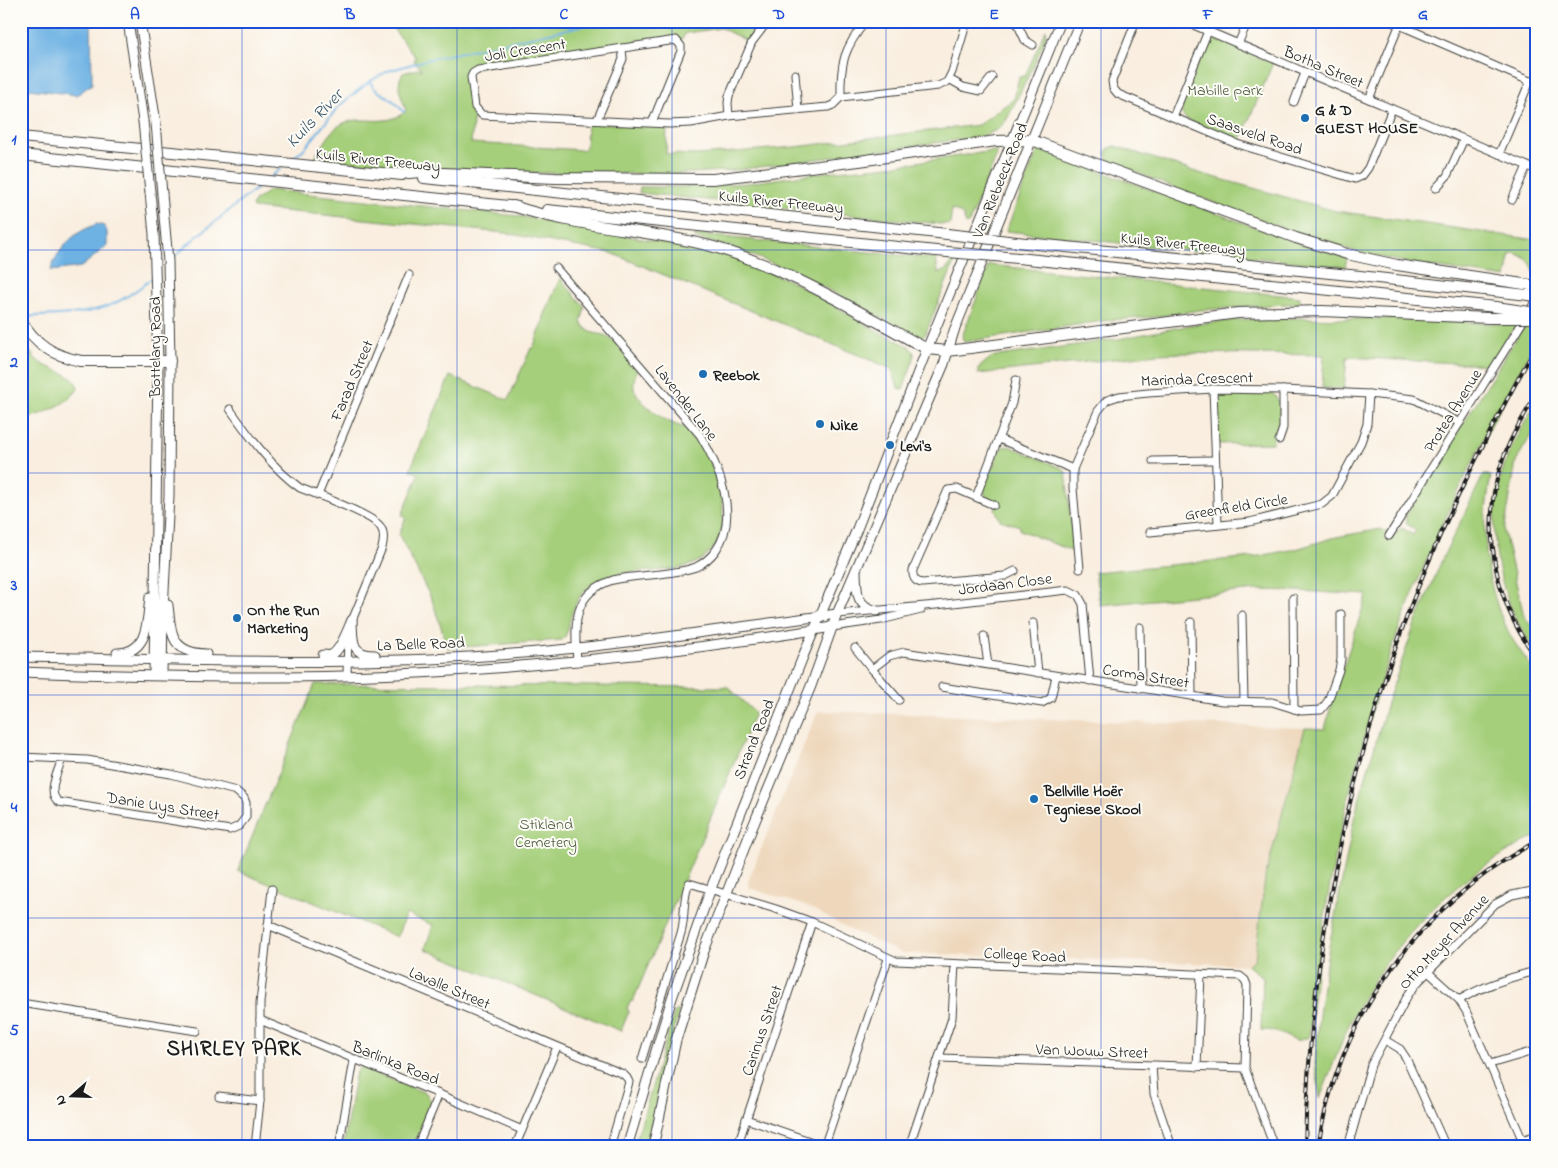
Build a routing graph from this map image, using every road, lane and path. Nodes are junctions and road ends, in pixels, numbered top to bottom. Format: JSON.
{"nodes":[{"id":1,"x":128,"y":21,"type":"edge"},
{"id":2,"x":140,"y":21,"type":"edge"},
{"id":3,"x":768,"y":21,"type":"edge"},
{"id":4,"x":866,"y":21,"type":"edge"},
{"id":5,"x":966,"y":21,"type":"edge"},
{"id":6,"x":1016,"y":21,"type":"edge"},
{"id":7,"x":1061,"y":21,"type":"edge"},
{"id":8,"x":1080,"y":21,"type":"edge"},
{"id":9,"x":1136,"y":21,"type":"edge"},
{"id":10,"x":1184,"y":21,"type":"edge"},
{"id":11,"x":1248,"y":21,"type":"edge"},
{"id":12,"x":1390,"y":21,"type":"edge"},
{"id":13,"x":1400,"y":23,"type":"edge"},
{"id":14,"x":1208,"y":31,"type":"junction"},
{"id":15,"x":1238,"y":44,"type":"junction"},
{"id":16,"x":1033,"y":45,"type":"dead end"},
{"id":17,"x":622,"y":48,"type":"junction"},
{"id":18,"x":1305,"y":73,"type":"junction"},
{"id":19,"x":795,"y":74,"type":"dead end"},
{"id":20,"x":992,"y":77,"type":"dead end"},
{"id":21,"x":949,"y":79,"type":"junction"},
{"id":22,"x":1533,"y":80,"type":"edge"},
{"id":23,"x":981,"y":91,"type":"junction"},
{"id":24,"x":841,"y":97,"type":"junction"},
{"id":25,"x":986,"y":99,"type":"dead end"},
{"id":26,"x":1369,"y":99,"type":"junction"},
{"id":27,"x":1294,"y":102,"type":"dead end"},
{"id":28,"x":1392,"y":109,"type":"junction"},
{"id":29,"x":798,"y":110,"type":"junction"},
{"id":30,"x":728,"y":116,"type":"junction"},
{"id":31,"x":1173,"y":117,"type":"junction"},
{"id":32,"x":598,"y":120,"type":"junction"},
{"id":33,"x":652,"y":123,"type":"junction"},
{"id":34,"x":21,"y":137,"type":"edge"},
{"id":35,"x":1012,"y":139,"type":"junction"},
{"id":36,"x":1464,"y":139,"type":"junction"},
{"id":37,"x":1032,"y":140,"type":"junction"},
{"id":38,"x":21,"y":154,"type":"edge"},
{"id":39,"x":1499,"y":154,"type":"junction"},
{"id":40,"x":1527,"y":166,"type":"junction"},
{"id":41,"x":1537,"y":170,"type":"edge"},
{"id":42,"x":397,"y":174,"type":"junction"},
{"id":43,"x":1436,"y":188,"type":"dead end"},
{"id":44,"x":1512,"y":200,"type":"dead end"},
{"id":45,"x":513,"y":206,"type":"junction"},
{"id":46,"x":556,"y":268,"type":"dead end"},
{"id":47,"x":409,"y":275,"type":"dead end"},
{"id":48,"x":1537,"y":286,"type":"edge"},
{"id":49,"x":1537,"y":297,"type":"edge"},
{"id":50,"x":1537,"y":313,"type":"edge"},
{"id":51,"x":1537,"y":318,"type":"edge"},
{"id":52,"x":21,"y":320,"type":"edge"},
{"id":53,"x":927,"y":349,"type":"junction"},
{"id":54,"x":948,"y":351,"type":"junction"},
{"id":55,"x":170,"y":361,"type":"junction"},
{"id":56,"x":158,"y":362,"type":"junction"},
{"id":57,"x":1016,"y":380,"type":"dead end"},
{"id":58,"x":1213,"y":389,"type":"junction"},
{"id":59,"x":1283,"y":390,"type":"junction"},
{"id":60,"x":1369,"y":394,"type":"junction"},
{"id":61,"x":230,"y":409,"type":"dead end"},
{"id":62,"x":1460,"y":422,"type":"junction"},
{"id":63,"x":999,"y":439,"type":"junction"},
{"id":64,"x":1279,"y":440,"type":"dead end"},
{"id":65,"x":1214,"y":460,"type":"junction"},
{"id":66,"x":1153,"y":461,"type":"dead end"},
{"id":67,"x":1073,"y":469,"type":"junction"},
{"id":68,"x":318,"y":495,"type":"junction"},
{"id":69,"x":976,"y":497,"type":"junction"},
{"id":70,"x":994,"y":505,"type":"dead end"},
{"id":71,"x":1218,"y":526,"type":"junction"},
{"id":72,"x":1150,"y":532,"type":"dead end"},
{"id":73,"x":1389,"y":536,"type":"dead end"},
{"id":74,"x":1080,"y":569,"type":"dead end"},
{"id":75,"x":856,"y":570,"type":"junction"},
{"id":76,"x":1015,"y":571,"type":"dead end"},
{"id":77,"x":155,"y":575,"type":"junction"},
{"id":78,"x":166,"y":575,"type":"junction"},
{"id":79,"x":1293,"y":598,"type":"dead end"},
{"id":80,"x":936,"y":605,"type":"junction"},
{"id":81,"x":877,"y":611,"type":"junction"},
{"id":82,"x":837,"y":614,"type":"junction"},
{"id":83,"x":1341,"y":614,"type":"dead end"},
{"id":84,"x":1242,"y":615,"type":"dead end"},
{"id":85,"x":820,"y":616,"type":"junction"},
{"id":86,"x":352,"y":619,"type":"junction"},
{"id":87,"x":1191,"y":622,"type":"dead end"},
{"id":88,"x":1033,"y":623,"type":"dead end"},
{"id":89,"x":832,"y":627,"type":"junction"},
{"id":90,"x":1140,"y":628,"type":"dead end"},
{"id":91,"x":814,"y":630,"type":"junction"},
{"id":92,"x":984,"y":636,"type":"dead end"},
{"id":93,"x":576,"y":648,"type":"junction"},
{"id":94,"x":855,"y":648,"type":"dead end"},
{"id":95,"x":21,"y":657,"type":"edge"},
{"id":96,"x":31,"y":657,"type":"junction"},
{"id":97,"x":158,"y":659,"type":"junction"},
{"id":98,"x":224,"y":660,"type":"junction"},
{"id":99,"x":306,"y":660,"type":"junction"},
{"id":100,"x":347,"y":660,"type":"junction"},
{"id":101,"x":387,"y":660,"type":"junction"},
{"id":102,"x":577,"y":662,"type":"junction"},
{"id":103,"x":988,"y":665,"type":"junction"},
{"id":104,"x":872,"y":669,"type":"junction"},
{"id":105,"x":21,"y":672,"type":"edge"},
{"id":106,"x":1038,"y":673,"type":"junction"},
{"id":107,"x":158,"y":675,"type":"junction"},
{"id":108,"x":347,"y":676,"type":"junction"},
{"id":109,"x":1056,"y":676,"type":"junction"},
{"id":110,"x":1090,"y":681,"type":"junction"},
{"id":111,"x":942,"y":687,"type":"dead end"},
{"id":112,"x":1141,"y":689,"type":"junction"},
{"id":113,"x":1192,"y":696,"type":"junction"},
{"id":114,"x":899,"y":700,"type":"dead end"},
{"id":115,"x":1244,"y":701,"type":"junction"},
{"id":116,"x":1294,"y":708,"type":"junction"},
{"id":117,"x":21,"y":757,"type":"edge"},
{"id":118,"x":62,"y":759,"type":"junction"},
{"id":119,"x":272,"y":889,"type":"dead end"},
{"id":120,"x":710,"y":890,"type":"junction"},
{"id":121,"x":1537,"y":890,"type":"edge"},
{"id":122,"x":726,"y":895,"type":"junction"},
{"id":123,"x":812,"y":922,"type":"junction"},
{"id":124,"x":268,"y":925,"type":"junction"},
{"id":125,"x":888,"y":959,"type":"junction"},
{"id":126,"x":955,"y":964,"type":"junction"},
{"id":127,"x":1537,"y":971,"type":"edge"},
{"id":128,"x":1428,"y":972,"type":"junction"},
{"id":129,"x":1201,"y":975,"type":"junction"},
{"id":130,"x":1459,"y":1000,"type":"junction"},
{"id":131,"x":21,"y":1003,"type":"edge"},
{"id":132,"x":260,"y":1020,"type":"junction"},
{"id":133,"x":197,"y":1031,"type":"dead end"},
{"id":134,"x":1385,"y":1040,"type":"junction"},
{"id":135,"x":556,"y":1047,"type":"junction"},
{"id":136,"x":1537,"y":1050,"type":"edge"},
{"id":137,"x":938,"y":1058,"type":"junction"},
{"id":138,"x":642,"y":1059,"type":"dead end"},
{"id":139,"x":354,"y":1060,"type":"junction"},
{"id":140,"x":1490,"y":1064,"type":"junction"},
{"id":141,"x":1152,"y":1066,"type":"junction"},
{"id":142,"x":1197,"y":1067,"type":"junction"},
{"id":143,"x":1245,"y":1068,"type":"junction"},
{"id":144,"x":439,"y":1094,"type":"junction"},
{"id":145,"x":219,"y":1096,"type":"dead end"},
{"id":146,"x":260,"y":1101,"type":"junction"},
{"id":147,"x":746,"y":1119,"type":"junction"},
{"id":148,"x":522,"y":1130,"type":"junction"},
{"id":149,"x":1537,"y":1135,"type":"edge"},
{"id":150,"x":1522,"y":1139,"type":"junction"},
{"id":151,"x":824,"y":1146,"type":"edge"},
{"id":152,"x":255,"y":1147,"type":"edge"},
{"id":153,"x":339,"y":1147,"type":"edge"},
{"id":154,"x":417,"y":1147,"type":"edge"},
{"id":155,"x":515,"y":1147,"type":"edge"},
{"id":156,"x":610,"y":1147,"type":"edge"},
{"id":157,"x":627,"y":1147,"type":"edge"},
{"id":158,"x":652,"y":1147,"type":"edge"},
{"id":159,"x":737,"y":1147,"type":"edge"},
{"id":160,"x":908,"y":1147,"type":"edge"},
{"id":161,"x":1172,"y":1147,"type":"edge"},
{"id":162,"x":1274,"y":1147,"type":"edge"},
{"id":163,"x":1348,"y":1147,"type":"edge"},
{"id":164,"x":1446,"y":1147,"type":"edge"},
{"id":165,"x":1500,"y":1147,"type":"edge"}],
"edges":[{"from":1,"to":56,"type":"main road","name":"Bottelary Road","bridge":true},
{"from":2,"to":55,"type":"main road","name":"Bottelary Road","bridge":true},
{"from":3,"to":30,"type":"street"},
{"from":4,"to":24,"type":"street"},
{"from":5,"to":21,"type":"street"},
{"from":6,"to":16,"type":"street"},
{"from":7,"to":35,"type":"main road","name":"Van Riebeeck Road"},
{"from":8,"to":37,"type":"main road","name":"Van Riebeeck Road"},
{"from":9,"to":31,"type":"street","name":"Saasveld Road"},
{"from":10,"to":14,"type":"street","name":"Botha Street"},
{"from":11,"to":15,"type":"street"},
{"from":12,"to":13,"type":"street"},
{"from":13,"to":22,"type":"street"},
{"from":13,"to":26,"type":"street"},
{"from":14,"to":15,"type":"street","name":"Botha Street"},
{"from":14,"to":31,"type":"street"},
{"from":15,"to":18,"type":"street","name":"Botha Street"},
{"from":17,"to":32,"type":"street"},
{"from":17,"to":32,"type":"street","name":"Joli Crescent"},
{"from":17,"to":33,"type":"street","name":"Joli Crescent"},
{"from":18,"to":26,"type":"street","name":"Botha Street"},
{"from":18,"to":27,"type":"street"},
{"from":19,"to":29,"type":"street"},
{"from":20,"to":23,"type":"street"},
{"from":21,"to":23,"type":"street"},
{"from":21,"to":24,"type":"street","name":"Joli Crescent"},
{"from":22,"to":39,"type":"street"},
{"from":23,"to":25,"type":"street"},
{"from":24,"to":29,"type":"street","name":"Joli Crescent"},
{"from":26,"to":28,"type":"street","name":"Botha Street"},
{"from":28,"to":31,"type":"street","name":"Saasveld Road"},
{"from":28,"to":36,"type":"street","name":"Botha Street"},
{"from":29,"to":30,"type":"street","name":"Joli Crescent"},
{"from":30,"to":33,"type":"street","name":"Joli Crescent"},
{"from":32,"to":33,"type":"street","name":"Joli Crescent"},
{"from":34,"to":42,"type":"highway","name":"Kuils River Freeway"},
{"from":35,"to":37,"type":"highway"},
{"from":35,"to":42,"type":"highway"},
{"from":35,"to":53,"type":"main road","name":"Van Riebeeck Road"},
{"from":36,"to":39,"type":"street","name":"Botha Street"},
{"from":36,"to":43,"type":"street"},
{"from":37,"to":48,"type":"highway"},
{"from":37,"to":54,"type":"main road","name":"Van Riebeeck Road"},
{"from":38,"to":45,"type":"highway","name":"Kuils River Freeway"},
{"from":39,"to":40,"type":"street","name":"Botha Street"},
{"from":40,"to":41,"type":"street","name":"Botha Street"},
{"from":40,"to":44,"type":"street"},
{"from":42,"to":49,"type":"highway","name":"Kuils River Freeway","bridge":true},
{"from":45,"to":50,"type":"highway","name":"Kuils River Freeway","bridge":true},
{"from":45,"to":53,"type":"highway"},
{"from":46,"to":93,"type":"street","name":"Lavender Lane"},
{"from":47,"to":68,"type":"street","name":"Farad Street"},
{"from":49,"to":62,"type":"street","name":"Protea Avenue"},
{"from":51,"to":54,"type":"highway","bridge":true},
{"from":52,"to":56,"type":"highway"},
{"from":53,"to":54,"type":"highway"},
{"from":53,"to":85,"type":"main road","name":"Strand Road"},
{"from":54,"to":75,"type":"main road","name":"Strand Road"},
{"from":55,"to":56,"type":"highway"},
{"from":55,"to":78,"type":"main road","name":"Bottelary Road"},
{"from":56,"to":77,"type":"main road","name":"Bottelary Road"},
{"from":57,"to":63,"type":"street"},
{"from":58,"to":59,"type":"street","name":"Marinda Crescent"},
{"from":58,"to":65,"type":"street"},
{"from":58,"to":67,"type":"street","name":"Marinda Crescent"},
{"from":59,"to":60,"type":"street","name":"Marinda Crescent"},
{"from":59,"to":64,"type":"street"},
{"from":60,"to":62,"type":"street","name":"Marinda Crescent"},
{"from":60,"to":71,"type":"street","name":"Greenfield Circle"},
{"from":61,"to":68,"type":"street"},
{"from":62,"to":73,"type":"street","name":"Protea Avenue"},
{"from":63,"to":67,"type":"street"},
{"from":63,"to":69,"type":"street"},
{"from":65,"to":66,"type":"street"},
{"from":65,"to":71,"type":"street"},
{"from":67,"to":74,"type":"street","name":"Marinda Crescent"},
{"from":68,"to":86,"type":"street"},
{"from":69,"to":70,"type":"street"},
{"from":69,"to":76,"type":"street"},
{"from":71,"to":72,"type":"street","name":"Greenfield Circle"},
{"from":75,"to":81,"type":"main road"},
{"from":75,"to":82,"type":"main road","name":"Strand Road"},
{"from":77,"to":96,"type":"main road"},
{"from":77,"to":97,"type":"main road","name":"Bottelary Road"},
{"from":78,"to":97,"type":"main road","name":"Bottelary Road"},
{"from":78,"to":98,"type":"main road"},
{"from":79,"to":116,"type":"street"},
{"from":80,"to":81,"type":"street","name":"Jordaan Close"},
{"from":80,"to":89,"type":"street","name":"Jordaan Close"},
{"from":80,"to":110,"type":"street","name":"Jordaan Close"},
{"from":81,"to":82,"type":"street","name":"Jordaan Close"},
{"from":82,"to":85,"type":"main road","name":"La Belle Road"},
{"from":82,"to":89,"type":"main road","name":"Strand Road"},
{"from":83,"to":116,"type":"street","name":"Corma Street"},
{"from":84,"to":115,"type":"street"},
{"from":85,"to":91,"type":"main road","name":"Strand Road"},
{"from":85,"to":93,"type":"main road","name":"La Belle Road"},
{"from":86,"to":99,"type":"main road"},
{"from":86,"to":100,"type":"street"},
{"from":86,"to":101,"type":"main road"},
{"from":87,"to":113,"type":"street"},
{"from":88,"to":106,"type":"street"},
{"from":89,"to":91,"type":"main road","name":"La Belle Road"},
{"from":89,"to":122,"type":"main road","name":"Strand Road"},
{"from":90,"to":112,"type":"street"},
{"from":91,"to":102,"type":"main road","name":"La Belle Road"},
{"from":91,"to":120,"type":"main road","name":"Strand Road"},
{"from":92,"to":103,"type":"street"},
{"from":93,"to":101,"type":"main road","name":"La Belle Road"},
{"from":93,"to":102,"type":"street","name":"Lavender Lane"},
{"from":94,"to":104,"type":"street"},
{"from":95,"to":96,"type":"main road","name":"La Belle Road"},
{"from":96,"to":97,"type":"main road","name":"La Belle Road"},
{"from":97,"to":98,"type":"main road","name":"La Belle Road"},
{"from":97,"to":107,"type":"main road","name":"Bottelary Road"},
{"from":98,"to":99,"type":"main road","name":"La Belle Road"},
{"from":99,"to":100,"type":"main road","name":"La Belle Road"},
{"from":100,"to":101,"type":"main road","name":"La Belle Road"},
{"from":100,"to":108,"type":"street"},
{"from":102,"to":108,"type":"main road","name":"La Belle Road"},
{"from":103,"to":104,"type":"street","name":"Corma Street"},
{"from":103,"to":106,"type":"street","name":"Corma Street"},
{"from":104,"to":114,"type":"street"},
{"from":105,"to":107,"type":"main road","name":"La Belle Road"},
{"from":106,"to":109,"type":"street","name":"Corma Street"},
{"from":107,"to":108,"type":"main road","name":"La Belle Road"},
{"from":109,"to":110,"type":"street","name":"Corma Street"},
{"from":109,"to":111,"type":"street"},
{"from":110,"to":112,"type":"street","name":"Corma Street"},
{"from":112,"to":113,"type":"street","name":"Corma Street"},
{"from":113,"to":115,"type":"street","name":"Corma Street"},
{"from":115,"to":116,"type":"street","name":"Corma Street"},
{"from":117,"to":118,"type":"street","name":"Danie Uys Street"},
{"from":118,"to":118,"type":"street","name":"Danie Uys Street"},
{"from":119,"to":124,"type":"street"},
{"from":120,"to":122,"type":"street","name":"College Road"},
{"from":120,"to":138,"type":"street","name":"College Road"},
{"from":120,"to":157,"type":"main road","name":"Strand Road"},
{"from":121,"to":128,"type":"street","name":"Otto Meyer Avenue"},
{"from":122,"to":123,"type":"street","name":"College Road"},
{"from":122,"to":158,"type":"main road","name":"Strand Road"},
{"from":123,"to":125,"type":"street","name":"College Road"},
{"from":123,"to":147,"type":"street","name":"Carinus Street"},
{"from":124,"to":132,"type":"street"},
{"from":124,"to":135,"type":"street","name":"Lavalle Street"},
{"from":125,"to":126,"type":"street","name":"College Road"},
{"from":125,"to":151,"type":"street"},
{"from":126,"to":129,"type":"street","name":"College Road"},
{"from":126,"to":137,"type":"street"},
{"from":127,"to":130,"type":"street"},
{"from":128,"to":130,"type":"street"},
{"from":128,"to":134,"type":"street","name":"Otto Meyer Avenue"},
{"from":129,"to":142,"type":"street"},
{"from":129,"to":143,"type":"street","name":"College Road"},
{"from":130,"to":140,"type":"street"},
{"from":131,"to":133,"type":"street"},
{"from":132,"to":139,"type":"street","name":"Barlinka Road"},
{"from":132,"to":146,"type":"street"},
{"from":134,"to":163,"type":"street","name":"Otto Meyer Avenue"},
{"from":134,"to":164,"type":"street"},
{"from":135,"to":148,"type":"street"},
{"from":135,"to":156,"type":"street","name":"Lavalle Street"},
{"from":136,"to":140,"type":"street"},
{"from":137,"to":141,"type":"street","name":"Van Wouw Street"},
{"from":137,"to":160,"type":"street"},
{"from":139,"to":144,"type":"street","name":"Barlinka Road"},
{"from":139,"to":153,"type":"street"},
{"from":140,"to":150,"type":"street"},
{"from":141,"to":142,"type":"street","name":"Van Wouw Street"},
{"from":141,"to":161,"type":"street"},
{"from":142,"to":143,"type":"street","name":"Van Wouw Street"},
{"from":143,"to":162,"type":"street"},
{"from":144,"to":148,"type":"street","name":"Barlinka Road"},
{"from":144,"to":154,"type":"street"},
{"from":145,"to":146,"type":"street"},
{"from":146,"to":152,"type":"street"},
{"from":147,"to":151,"type":"street"},
{"from":147,"to":159,"type":"street","name":"Carinus Street"},
{"from":148,"to":155,"type":"street"},
{"from":149,"to":150,"type":"street"},
{"from":150,"to":165,"type":"street"}]}
